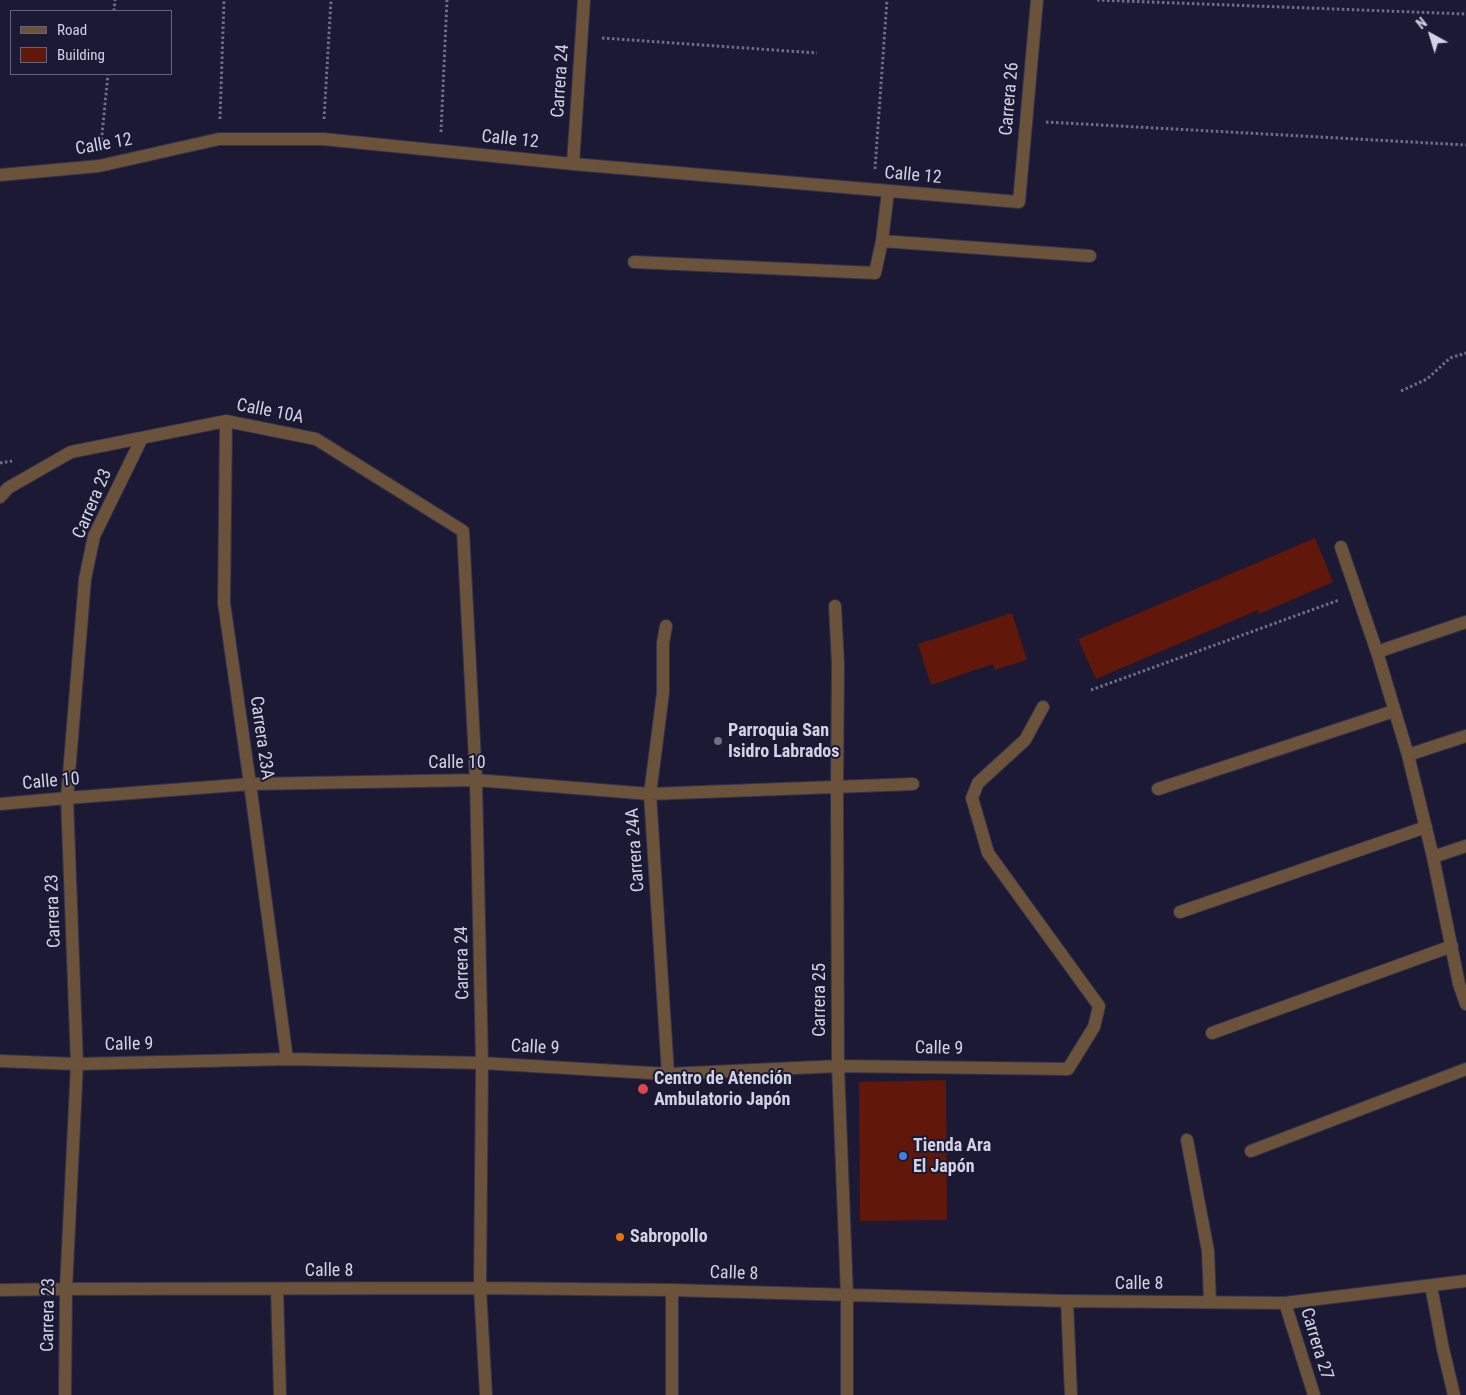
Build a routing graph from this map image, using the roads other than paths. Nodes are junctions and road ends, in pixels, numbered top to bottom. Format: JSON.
{"nodes":[{"id":1,"x":584,"y":0,"type":"edge"},
{"id":2,"x":1037,"y":0,"type":"edge"},
{"id":3,"x":573,"y":164,"type":"junction"},
{"id":4,"x":0,"y":174,"type":"edge"},
{"id":5,"x":888,"y":191,"type":"junction"},
{"id":6,"x":1019,"y":202,"type":"joint"},
{"id":7,"x":882,"y":241,"type":"junction"},
{"id":8,"x":1090,"y":256,"type":"dead end"},
{"id":9,"x":634,"y":262,"type":"dead end"},
{"id":10,"x":226,"y":421,"type":"junction"},
{"id":11,"x":142,"y":438,"type":"junction"},
{"id":12,"x":0,"y":497,"type":"edge"},
{"id":13,"x":463,"y":531,"type":"joint"},
{"id":14,"x":1342,"y":546,"type":"dead end"},
{"id":15,"x":836,"y":606,"type":"dead end"},
{"id":16,"x":1466,"y":622,"type":"edge"},
{"id":17,"x":666,"y":626,"type":"dead end"},
{"id":18,"x":1377,"y":652,"type":"junction"},
{"id":19,"x":1044,"y":707,"type":"dead end"},
{"id":20,"x":1394,"y":711,"type":"junction"},
{"id":21,"x":1466,"y":736,"type":"edge"},
{"id":22,"x":1408,"y":755,"type":"junction"},
{"id":23,"x":476,"y":780,"type":"junction"},
{"id":24,"x":250,"y":784,"type":"junction"},
{"id":25,"x":913,"y":784,"type":"dead end"},
{"id":26,"x":837,"y":787,"type":"junction"},
{"id":27,"x":1158,"y":789,"type":"dead end"},
{"id":28,"x":650,"y":794,"type":"junction"},
{"id":29,"x":67,"y":798,"type":"junction"},
{"id":30,"x":0,"y":804,"type":"edge"},
{"id":31,"x":1426,"y":828,"type":"junction"},
{"id":32,"x":1466,"y":846,"type":"edge"},
{"id":33,"x":1433,"y":857,"type":"junction"},
{"id":34,"x":1180,"y":912,"type":"dead end"},
{"id":35,"x":1452,"y":946,"type":"junction"},
{"id":36,"x":1463,"y":982,"type":"edge"},
{"id":37,"x":1466,"y":1004,"type":"edge"},
{"id":38,"x":1212,"y":1033,"type":"dead end"},
{"id":39,"x":287,"y":1059,"type":"junction"},
{"id":40,"x":0,"y":1061,"type":"edge"},
{"id":41,"x":482,"y":1063,"type":"junction"},
{"id":42,"x":77,"y":1064,"type":"junction"},
{"id":43,"x":838,"y":1066,"type":"junction"},
{"id":44,"x":1466,"y":1070,"type":"edge"},
{"id":45,"x":668,"y":1074,"type":"junction"},
{"id":46,"x":1187,"y":1140,"type":"dead end"},
{"id":47,"x":1251,"y":1151,"type":"dead end"},
{"id":48,"x":1466,"y":1281,"type":"edge"},
{"id":49,"x":1432,"y":1286,"type":"junction"},
{"id":50,"x":480,"y":1288,"type":"junction"},
{"id":51,"x":66,"y":1289,"type":"junction"},
{"id":52,"x":277,"y":1289,"type":"junction"},
{"id":53,"x":0,"y":1290,"type":"edge"},
{"id":54,"x":672,"y":1290,"type":"junction"},
{"id":55,"x":847,"y":1295,"type":"junction"},
{"id":56,"x":1067,"y":1301,"type":"junction"},
{"id":57,"x":1210,"y":1302,"type":"junction"},
{"id":58,"x":1285,"y":1303,"type":"junction"},
{"id":59,"x":65,"y":1395,"type":"edge"},
{"id":60,"x":280,"y":1395,"type":"edge"},
{"id":61,"x":486,"y":1395,"type":"edge"},
{"id":62,"x":672,"y":1395,"type":"edge"},
{"id":63,"x":848,"y":1395,"type":"edge"},
{"id":64,"x":1071,"y":1395,"type":"edge"},
{"id":65,"x":1314,"y":1395,"type":"edge"},
{"id":66,"x":1454,"y":1395,"type":"edge"}],
"edges":[{"from":1,"to":3,"type":"street","name":"Carrera 24"},
{"from":2,"to":6,"type":"street","name":"Carrera 26"},
{"from":3,"to":4,"type":"street","name":"Calle 12"},
{"from":3,"to":5,"type":"street","name":"Calle 12"},
{"from":5,"to":6,"type":"street","name":"Calle 12"},
{"from":5,"to":7,"type":"street"},
{"from":7,"to":8,"type":"street"},
{"from":7,"to":9,"type":"street"},
{"from":10,"to":11,"type":"street","name":"Calle 10A"},
{"from":10,"to":13,"type":"street","name":"Calle 10A"},
{"from":10,"to":24,"type":"street","name":"Carrera 23A"},
{"from":11,"to":12,"type":"street","name":"Calle 10A"},
{"from":11,"to":29,"type":"street","name":"Carrera 23"},
{"from":13,"to":23,"type":"street","name":"Carrera 24"},
{"from":14,"to":18,"type":"street"},
{"from":15,"to":26,"type":"street","name":"Carrera 25"},
{"from":16,"to":18,"type":"street"},
{"from":17,"to":28,"type":"street","name":"Carrera 24A"},
{"from":18,"to":20,"type":"street"},
{"from":19,"to":43,"type":"street","name":"Calle 9"},
{"from":20,"to":22,"type":"street"},
{"from":20,"to":27,"type":"street"},
{"from":21,"to":22,"type":"street"},
{"from":22,"to":31,"type":"street"},
{"from":23,"to":24,"type":"street","name":"Calle 10"},
{"from":23,"to":28,"type":"street","name":"Calle 10"},
{"from":23,"to":41,"type":"street","name":"Carrera 24"},
{"from":24,"to":29,"type":"street","name":"Calle 10"},
{"from":24,"to":39,"type":"street","name":"Carrera 23A"},
{"from":25,"to":26,"type":"street","name":"Calle 10"},
{"from":26,"to":28,"type":"street","name":"Calle 10"},
{"from":26,"to":43,"type":"street","name":"Carrera 25"},
{"from":28,"to":45,"type":"street","name":"Carrera 24A"},
{"from":29,"to":30,"type":"street","name":"Calle 10"},
{"from":29,"to":42,"type":"street","name":"Carrera 23"},
{"from":31,"to":33,"type":"street"},
{"from":31,"to":34,"type":"street"},
{"from":32,"to":33,"type":"street"},
{"from":33,"to":35,"type":"street"},
{"from":35,"to":36,"type":"street"},
{"from":35,"to":38,"type":"street"},
{"from":36,"to":37,"type":"street"},
{"from":39,"to":41,"type":"street","name":"Calle 9"},
{"from":39,"to":42,"type":"street","name":"Calle 9"},
{"from":40,"to":42,"type":"street","name":"Calle 9"},
{"from":41,"to":45,"type":"street","name":"Calle 9"},
{"from":41,"to":50,"type":"street","name":"Carrera 24"},
{"from":42,"to":51,"type":"street","name":"Carrera 23"},
{"from":43,"to":45,"type":"street","name":"Calle 9"},
{"from":43,"to":55,"type":"street","name":"Carrera 25"},
{"from":44,"to":47,"type":"street"},
{"from":46,"to":57,"type":"street"},
{"from":48,"to":49,"type":"street","name":"Calle 8"},
{"from":49,"to":58,"type":"street","name":"Calle 8"},
{"from":49,"to":66,"type":"street"},
{"from":50,"to":52,"type":"street","name":"Calle 8"},
{"from":50,"to":54,"type":"street","name":"Calle 8"},
{"from":50,"to":61,"type":"street","name":"Carrera 24"},
{"from":51,"to":52,"type":"street","name":"Calle 8"},
{"from":51,"to":53,"type":"street","name":"Calle 8"},
{"from":51,"to":59,"type":"street","name":"Carrera 23"},
{"from":52,"to":60,"type":"street"},
{"from":54,"to":55,"type":"street","name":"Calle 8"},
{"from":54,"to":62,"type":"street"},
{"from":55,"to":56,"type":"street","name":"Calle 8"},
{"from":55,"to":63,"type":"street","name":"Carrera 25"},
{"from":56,"to":57,"type":"street","name":"Calle 8"},
{"from":56,"to":64,"type":"street"},
{"from":57,"to":58,"type":"street","name":"Calle 8"},
{"from":58,"to":65,"type":"street","name":"Carrera 27"}]}
